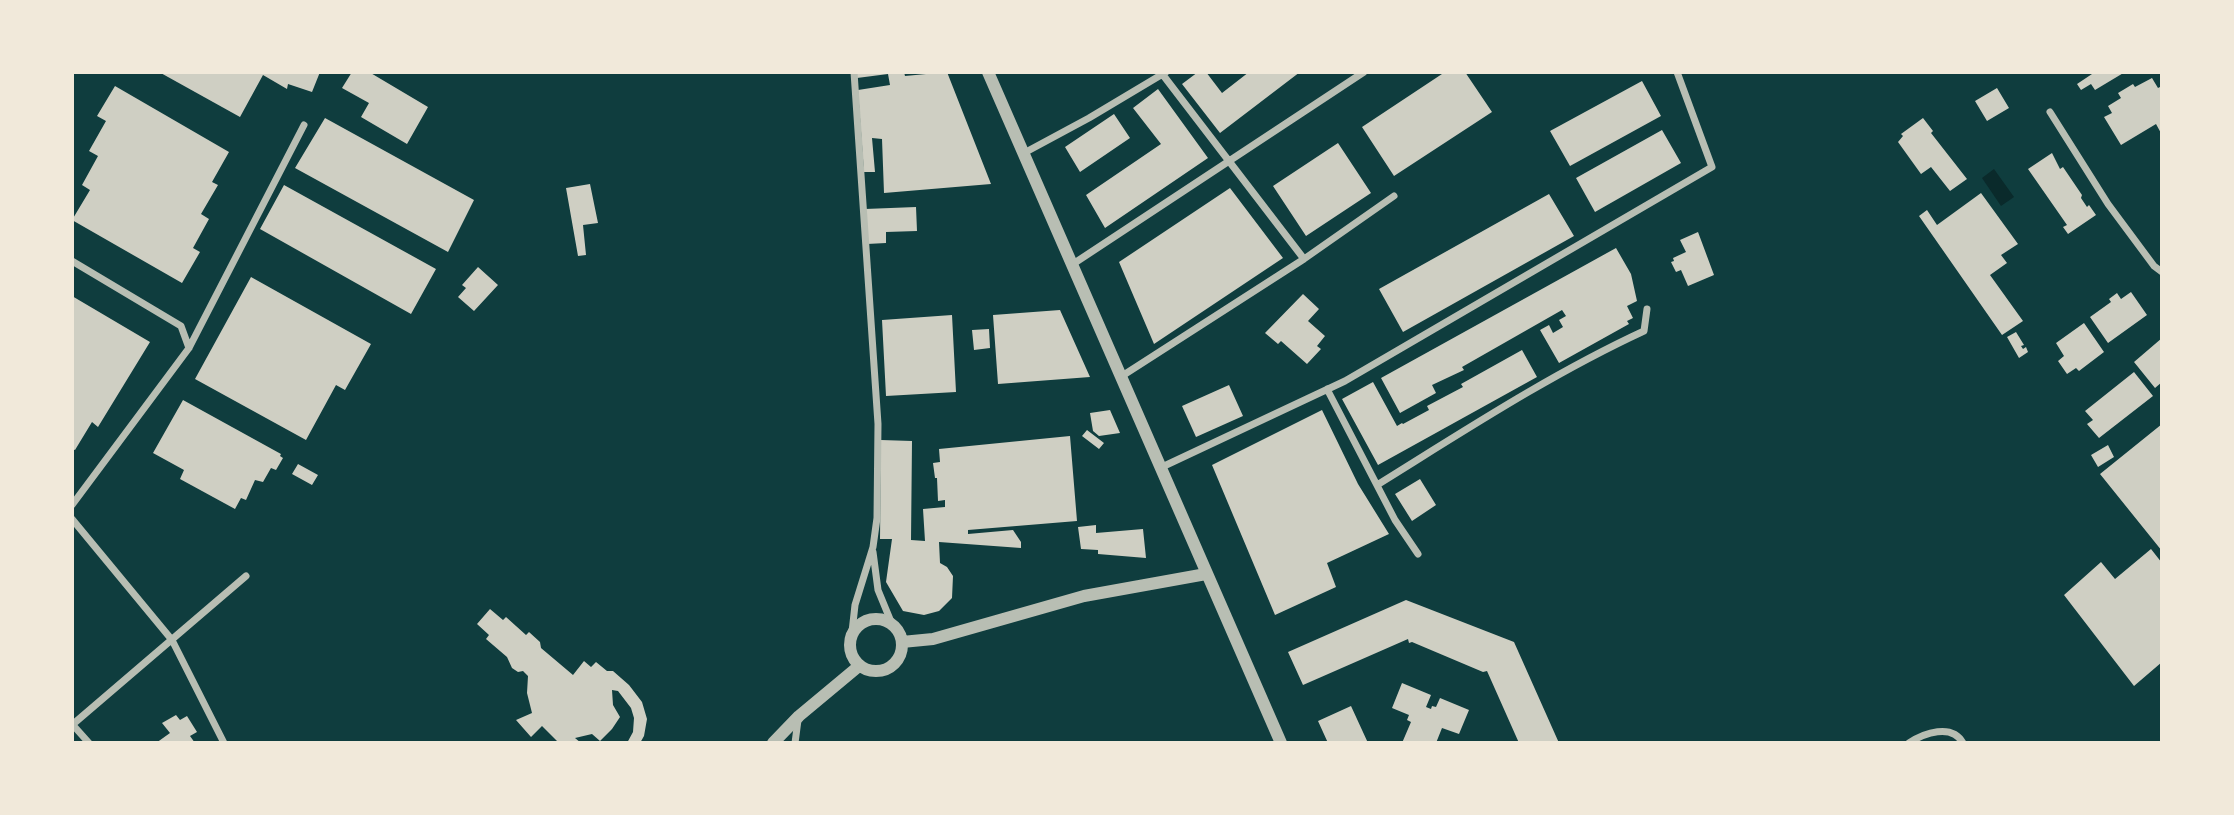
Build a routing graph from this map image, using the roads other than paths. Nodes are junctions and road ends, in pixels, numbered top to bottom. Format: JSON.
{"nodes":[{"id":1,"x":855,"y":72,"type":"edge"},
{"id":2,"x":988,"y":72,"type":"edge"},
{"id":3,"x":1364,"y":72,"type":"edge"},
{"id":4,"x":1677,"y":72,"type":"edge"},
{"id":5,"x":1165,"y":73,"type":"edge"},
{"id":6,"x":2050,"y":112,"type":"dead end"},
{"id":7,"x":304,"y":125,"type":"dead end"},
{"id":8,"x":1024,"y":153,"type":"junction"},
{"id":9,"x":1229,"y":161,"type":"junction"},
{"id":10,"x":1394,"y":196,"type":"dead end"},
{"id":11,"x":1304,"y":260,"type":"junction"},
{"id":12,"x":72,"y":261,"type":"edge"},
{"id":13,"x":1073,"y":264,"type":"junction"},
{"id":14,"x":2162,"y":272,"type":"edge"},
{"id":15,"x":1647,"y":309,"type":"dead end"},
{"id":16,"x":189,"y":348,"type":"junction"},
{"id":17,"x":1122,"y":376,"type":"junction"},
{"id":18,"x":1327,"y":389,"type":"junction"},
{"id":19,"x":1162,"y":467,"type":"junction"},
{"id":20,"x":1377,"y":485,"type":"junction"},
{"id":21,"x":72,"y":505,"type":"edge"},
{"id":22,"x":72,"y":519,"type":"edge"},
{"id":23,"x":873,"y":547,"type":"junction"},
{"id":24,"x":1418,"y":554,"type":"dead end"},
{"id":25,"x":1206,"y":574,"type":"junction"},
{"id":26,"x":246,"y":576,"type":"dead end"},
{"id":27,"x":892,"y":624,"type":"junction"},
{"id":28,"x":852,"y":632,"type":"junction"},
{"id":29,"x":172,"y":640,"type":"junction"},
{"id":30,"x":902,"y":642,"type":"junction"},
{"id":31,"x":859,"y":666,"type":"junction"},
{"id":32,"x":799,"y":716,"type":"junction"},
{"id":33,"x":72,"y":724,"type":"edge"},
{"id":34,"x":89,"y":743,"type":"edge"},
{"id":35,"x":224,"y":743,"type":"edge"},
{"id":36,"x":773,"y":743,"type":"edge"},
{"id":37,"x":795,"y":743,"type":"edge"},
{"id":38,"x":1281,"y":743,"type":"edge"},
{"id":39,"x":1909,"y":743,"type":"edge"},
{"id":40,"x":1963,"y":743,"type":"edge"}],
"edges":[{"from":1,"to":23,"type":"street"},
{"from":2,"to":8,"type":"street"},
{"from":3,"to":9,"type":"street"},
{"from":4,"to":18,"type":"street"},
{"from":5,"to":8,"type":"street"},
{"from":5,"to":9,"type":"street"},
{"from":6,"to":14,"type":"street"},
{"from":7,"to":16,"type":"street"},
{"from":8,"to":13,"type":"street"},
{"from":9,"to":11,"type":"street"},
{"from":9,"to":13,"type":"street"},
{"from":10,"to":11,"type":"street"},
{"from":11,"to":17,"type":"street"},
{"from":12,"to":16,"type":"street"},
{"from":13,"to":17,"type":"street"},
{"from":15,"to":20,"type":"street"},
{"from":16,"to":21,"type":"street"},
{"from":17,"to":19,"type":"street"},
{"from":18,"to":19,"type":"street"},
{"from":18,"to":20,"type":"street"},
{"from":19,"to":25,"type":"street"},
{"from":20,"to":24,"type":"street"},
{"from":22,"to":29,"type":"street"},
{"from":23,"to":27,"type":"street"},
{"from":23,"to":28,"type":"street"},
{"from":25,"to":30,"type":"street"},
{"from":25,"to":38,"type":"street"},
{"from":26,"to":29,"type":"street"},
{"from":27,"to":28,"type":"street"},
{"from":27,"to":30,"type":"street"},
{"from":28,"to":31,"type":"street"},
{"from":29,"to":33,"type":"street"},
{"from":29,"to":35,"type":"street"},
{"from":30,"to":31,"type":"street"},
{"from":31,"to":32,"type":"street"},
{"from":32,"to":36,"type":"street"},
{"from":32,"to":37,"type":"street"},
{"from":33,"to":34,"type":"street"},
{"from":39,"to":40,"type":"street"}]}
